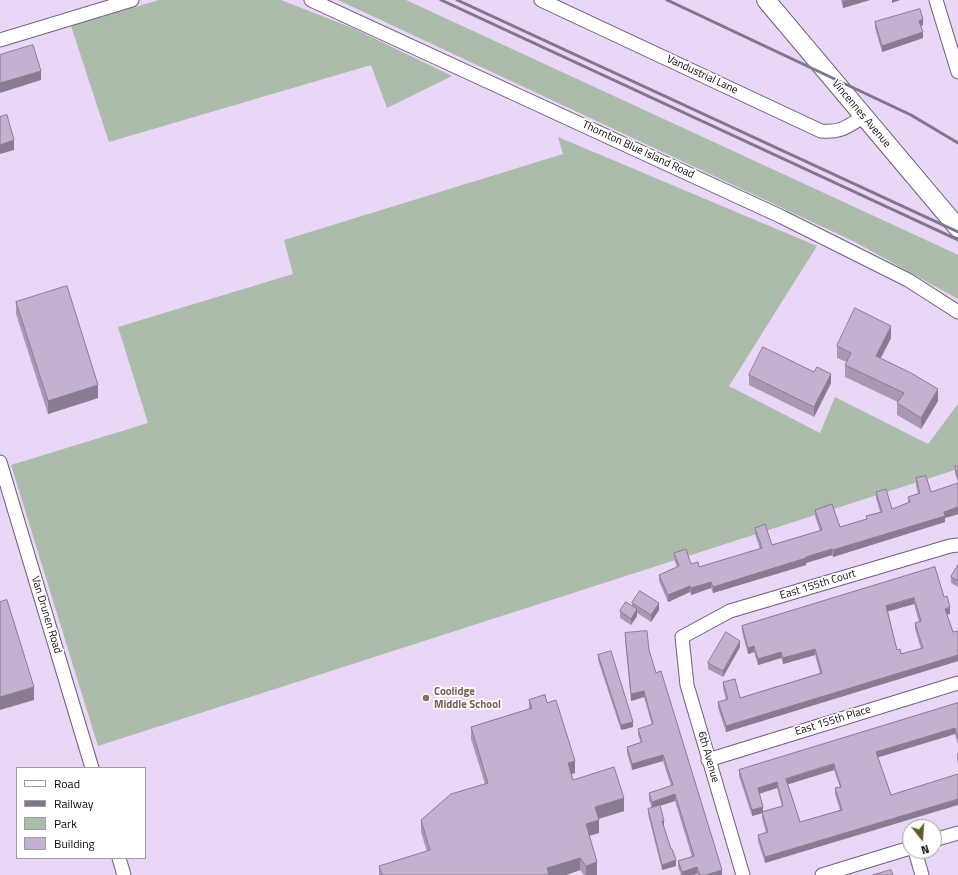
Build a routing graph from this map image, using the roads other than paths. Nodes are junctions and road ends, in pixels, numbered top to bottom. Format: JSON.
{"nodes":[{"id":1,"x":132,"y":0,"type":"edge"},
{"id":2,"x":311,"y":0,"type":"edge"},
{"id":3,"x":541,"y":0,"type":"edge"},
{"id":4,"x":766,"y":0,"type":"edge"},
{"id":5,"x":936,"y":0,"type":"edge"},
{"id":6,"x":0,"y":40,"type":"edge"},
{"id":7,"x":958,"y":72,"type":"edge"},
{"id":8,"x":863,"y":117,"type":"junction"},
{"id":9,"x":958,"y":228,"type":"edge"},
{"id":10,"x":958,"y":312,"type":"edge"},
{"id":11,"x":0,"y":462,"type":"edge"},
{"id":12,"x":958,"y":545,"type":"edge"},
{"id":13,"x":682,"y":637,"type":"joint"},
{"id":14,"x":958,"y":683,"type":"edge"},
{"id":15,"x":708,"y":760,"type":"junction"},
{"id":16,"x":92,"y":767,"type":"edge"},
{"id":17,"x":958,"y":833,"type":"edge"},
{"id":18,"x":942,"y":838,"type":"edge"},
{"id":19,"x":902,"y":850,"type":"edge"},
{"id":20,"x":119,"y":859,"type":"edge"},
{"id":21,"x":917,"y":859,"type":"edge"},
{"id":22,"x":124,"y":875,"type":"edge"},
{"id":23,"x":743,"y":875,"type":"edge"},
{"id":24,"x":822,"y":875,"type":"edge"},
{"id":25,"x":922,"y":875,"type":"edge"}],
"edges":[{"from":1,"to":6,"type":"street"},
{"from":2,"to":10,"type":"street","name":"Thornton Blue Island Road"},
{"from":3,"to":8,"type":"street","name":"Vandustrial Lane"},
{"from":4,"to":8,"type":"street","name":"Vincennes Avenue"},
{"from":5,"to":7,"type":"street"},
{"from":8,"to":9,"type":"street","name":"Vincennes Avenue"},
{"from":11,"to":16,"type":"street","name":"Van Drunen Road"},
{"from":12,"to":13,"type":"street","name":"East 155th Court"},
{"from":13,"to":15,"type":"street","name":"6th Avenue"},
{"from":14,"to":15,"type":"street","name":"East 155th Place"},
{"from":15,"to":23,"type":"street","name":"6th Avenue"},
{"from":17,"to":18,"type":"street"},
{"from":19,"to":24,"type":"street"},
{"from":20,"to":22,"type":"street"},
{"from":21,"to":25,"type":"street"}]}
